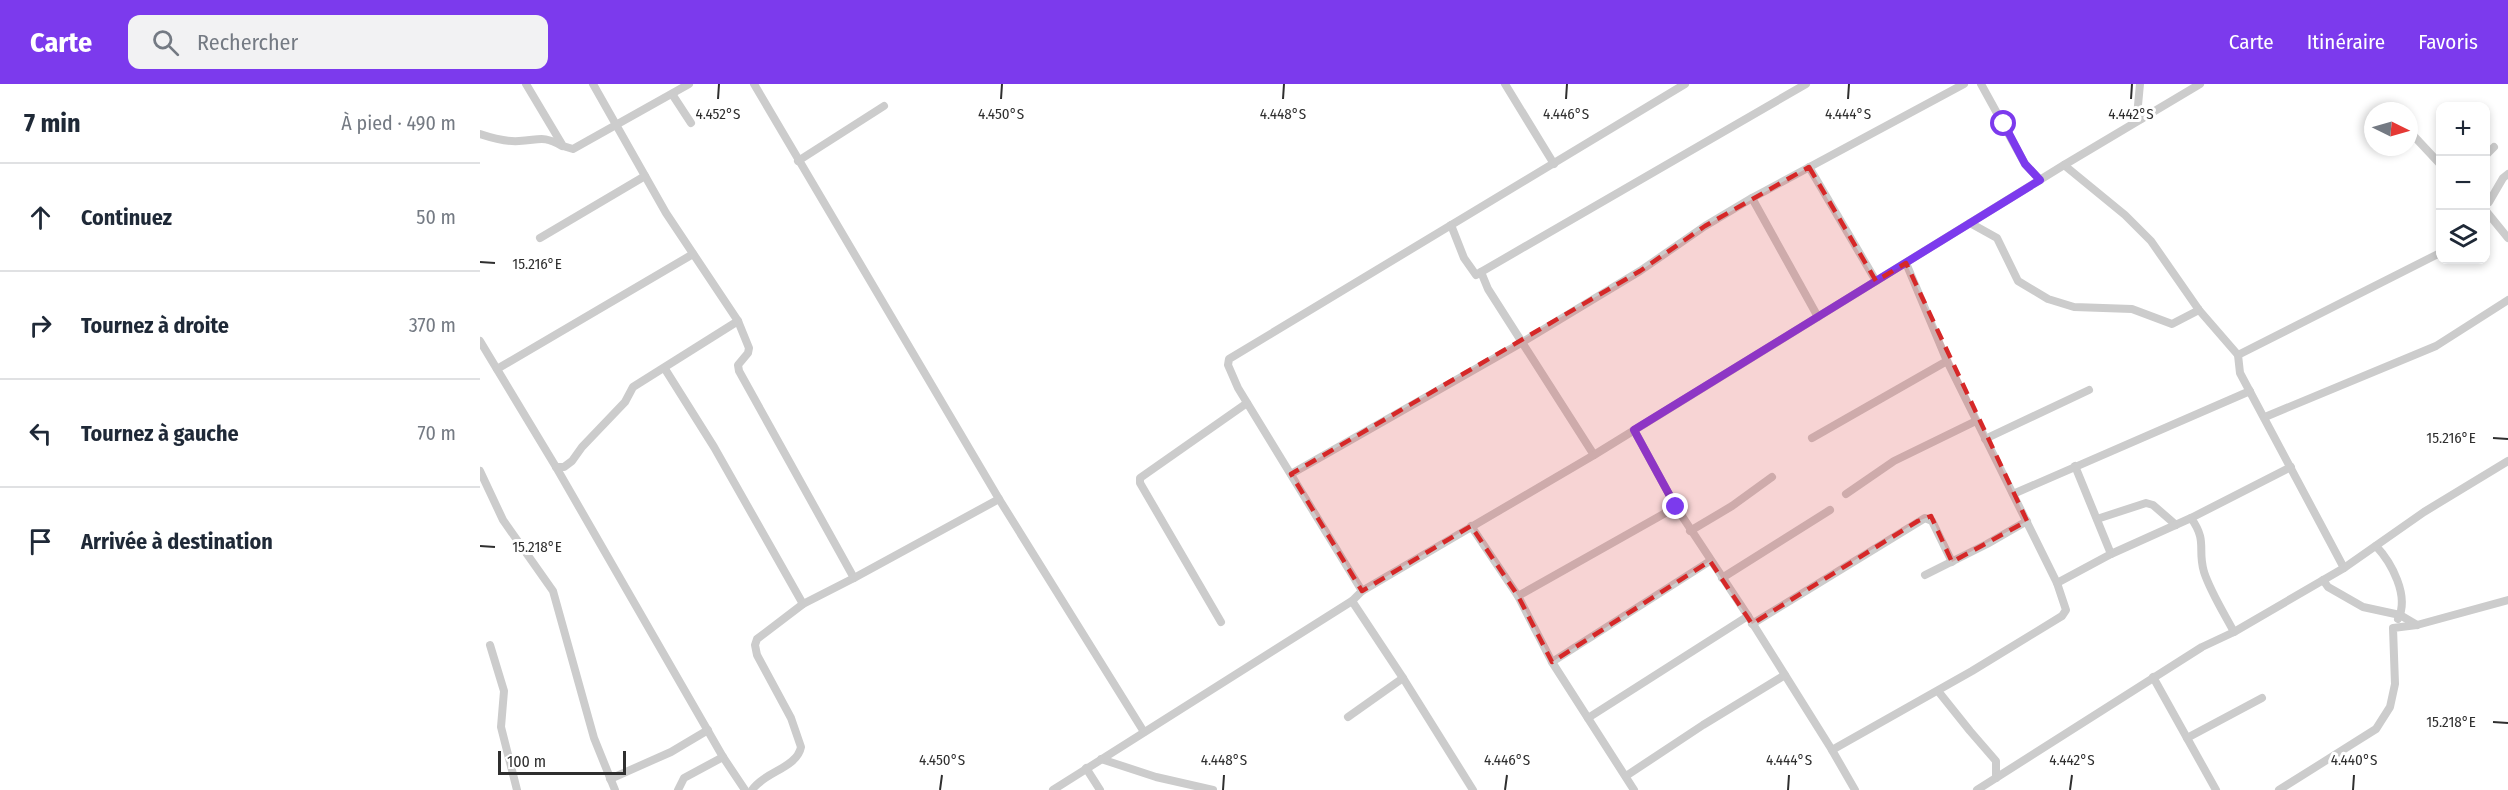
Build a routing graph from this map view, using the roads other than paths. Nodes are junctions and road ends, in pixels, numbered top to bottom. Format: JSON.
{"nodes":[{"id":1,"x":526,"y":84,"type":"edge"},
{"id":2,"x":593,"y":84,"type":"edge"},
{"id":3,"x":689,"y":84,"type":"edge"},
{"id":4,"x":754,"y":84,"type":"edge"},
{"id":5,"x":1505,"y":84,"type":"edge"},
{"id":6,"x":1685,"y":84,"type":"edge"},
{"id":7,"x":1806,"y":84,"type":"edge"},
{"id":8,"x":1964,"y":84,"type":"edge"},
{"id":9,"x":1981,"y":84,"type":"edge"},
{"id":10,"x":2140,"y":84,"type":"edge"},
{"id":11,"x":2200,"y":84,"type":"edge"},
{"id":12,"x":672,"y":94,"type":"junction"},
{"id":13,"x":884,"y":106,"type":"dead end"},
{"id":14,"x":2141,"y":119,"type":"junction"},
{"id":15,"x":692,"y":123,"type":"dead end"},
{"id":16,"x":617,"y":125,"type":"junction"},
{"id":17,"x":480,"y":134,"type":"edge"},
{"id":18,"x":2418,"y":140,"type":"edge"},
{"id":19,"x":563,"y":146,"type":"junction"},
{"id":20,"x":2494,"y":147,"type":"dead end"},
{"id":21,"x":2490,"y":150,"type":"edge"},
{"id":22,"x":2436,"y":160,"type":"edge"},
{"id":23,"x":798,"y":161,"type":"junction"},
{"id":24,"x":1554,"y":164,"type":"junction"},
{"id":25,"x":2064,"y":165,"type":"junction"},
{"id":26,"x":1809,"y":167,"type":"junction"},
{"id":27,"x":2508,"y":174,"type":"edge"},
{"id":28,"x":645,"y":176,"type":"junction"},
{"id":29,"x":2040,"y":180,"type":"junction"},
{"id":30,"x":1752,"y":198,"type":"junction"},
{"id":31,"x":2490,"y":203,"type":"edge"},
{"id":32,"x":2488,"y":210,"type":"edge"},
{"id":33,"x":1970,"y":223,"type":"junction"},
{"id":34,"x":1451,"y":225,"type":"junction"},
{"id":35,"x":540,"y":238,"type":"dead end"},
{"id":36,"x":2508,"y":238,"type":"edge"},
{"id":37,"x":693,"y":254,"type":"junction"},
{"id":38,"x":2436,"y":256,"type":"edge"},
{"id":39,"x":1906,"y":263,"type":"junction"},
{"id":40,"x":1481,"y":272,"type":"junction"},
{"id":41,"x":1876,"y":281,"type":"junction"},
{"id":42,"x":2508,"y":300,"type":"edge"},
{"id":43,"x":2199,"y":310,"type":"junction"},
{"id":44,"x":1818,"y":317,"type":"junction"},
{"id":45,"x":738,"y":321,"type":"junction"},
{"id":46,"x":480,"y":341,"type":"edge"},
{"id":47,"x":1521,"y":343,"type":"junction"},
{"id":48,"x":2238,"y":355,"type":"junction"},
{"id":49,"x":1947,"y":361,"type":"junction"},
{"id":50,"x":497,"y":369,"type":"junction"},
{"id":51,"x":665,"y":369,"type":"junction"},
{"id":52,"x":2089,"y":390,"type":"dead end"},
{"id":53,"x":2250,"y":391,"type":"junction"},
{"id":54,"x":1247,"y":403,"type":"junction"},
{"id":55,"x":2265,"y":417,"type":"junction"},
{"id":56,"x":1976,"y":422,"type":"junction"},
{"id":57,"x":1634,"y":430,"type":"junction"},
{"id":58,"x":1812,"y":438,"type":"dead end"},
{"id":59,"x":1985,"y":439,"type":"junction"},
{"id":60,"x":1594,"y":455,"type":"junction"},
{"id":61,"x":2508,"y":461,"type":"edge"},
{"id":62,"x":2074,"y":466,"type":"junction"},
{"id":63,"x":556,"y":467,"type":"junction"},
{"id":64,"x":2290,"y":467,"type":"junction"},
{"id":65,"x":480,"y":471,"type":"edge"},
{"id":66,"x":1292,"y":474,"type":"junction"},
{"id":67,"x":1772,"y":477,"type":"dead end"},
{"id":68,"x":1846,"y":494,"type":"dead end"},
{"id":69,"x":2013,"y":494,"type":"junction"},
{"id":70,"x":999,"y":499,"type":"junction"},
{"id":71,"x":1676,"y":507,"type":"junction"},
{"id":72,"x":1830,"y":510,"type":"dead end"},
{"id":73,"x":2191,"y":518,"type":"junction"},
{"id":74,"x":2097,"y":519,"type":"junction"},
{"id":75,"x":2027,"y":521,"type":"junction"},
{"id":76,"x":2176,"y":525,"type":"junction"},
{"id":77,"x":1471,"y":526,"type":"junction"},
{"id":78,"x":1690,"y":531,"type":"junction"},
{"id":79,"x":2376,"y":546,"type":"junction"},
{"id":80,"x":2111,"y":554,"type":"junction"},
{"id":81,"x":1710,"y":561,"type":"junction"},
{"id":82,"x":1952,"y":562,"type":"junction"},
{"id":83,"x":2344,"y":568,"type":"junction"},
{"id":84,"x":1925,"y":575,"type":"dead end"},
{"id":85,"x":855,"y":578,"type":"junction"},
{"id":86,"x":1722,"y":578,"type":"junction"},
{"id":87,"x":2323,"y":580,"type":"junction"},
{"id":88,"x":2058,"y":584,"type":"junction"},
{"id":89,"x":1362,"y":591,"type":"junction"},
{"id":90,"x":1518,"y":596,"type":"junction"},
{"id":91,"x":2508,"y":600,"type":"edge"},
{"id":92,"x":1352,"y":601,"type":"junction"},
{"id":93,"x":803,"y":604,"type":"junction"},
{"id":94,"x":2400,"y":615,"type":"junction"},
{"id":95,"x":1750,"y":620,"type":"junction"},
{"id":96,"x":1221,"y":622,"type":"dead end"},
{"id":97,"x":2417,"y":625,"type":"junction"},
{"id":98,"x":2392,"y":628,"type":"junction"},
{"id":99,"x":2234,"y":632,"type":"junction"},
{"id":100,"x":490,"y":645,"type":"dead end"},
{"id":101,"x":1552,"y":662,"type":"junction"},
{"id":102,"x":1785,"y":675,"type":"junction"},
{"id":103,"x":2153,"y":677,"type":"junction"},
{"id":104,"x":1403,"y":678,"type":"junction"},
{"id":105,"x":1938,"y":691,"type":"junction"},
{"id":106,"x":2262,"y":698,"type":"dead end"},
{"id":107,"x":1348,"y":717,"type":"dead end"},
{"id":108,"x":1588,"y":718,"type":"junction"},
{"id":109,"x":708,"y":730,"type":"junction"},
{"id":110,"x":1144,"y":732,"type":"junction"},
{"id":111,"x":2187,"y":738,"type":"junction"},
{"id":112,"x":1832,"y":750,"type":"junction"},
{"id":113,"x":723,"y":757,"type":"junction"},
{"id":114,"x":1101,"y":759,"type":"junction"},
{"id":115,"x":1086,"y":768,"type":"junction"},
{"id":116,"x":1626,"y":776,"type":"junction"},
{"id":117,"x":1996,"y":778,"type":"junction"},
{"id":118,"x":610,"y":779,"type":"junction"},
{"id":119,"x":517,"y":790,"type":"edge"},
{"id":120,"x":615,"y":790,"type":"edge"},
{"id":121,"x":678,"y":790,"type":"edge"},
{"id":122,"x":745,"y":790,"type":"edge"},
{"id":123,"x":752,"y":790,"type":"edge"},
{"id":124,"x":1053,"y":790,"type":"edge"},
{"id":125,"x":1100,"y":790,"type":"edge"},
{"id":126,"x":1213,"y":790,"type":"edge"},
{"id":127,"x":1473,"y":790,"type":"edge"},
{"id":128,"x":1635,"y":790,"type":"edge"},
{"id":129,"x":1855,"y":790,"type":"edge"},
{"id":130,"x":1977,"y":790,"type":"edge"},
{"id":131,"x":2216,"y":790,"type":"edge"},
{"id":132,"x":2279,"y":790,"type":"edge"}],
"edges":[{"from":1,"to":19,"type":"street"},
{"from":2,"to":16,"type":"street"},
{"from":3,"to":12,"type":"street"},
{"from":4,"to":23,"type":"street"},
{"from":5,"to":24,"type":"street"},
{"from":6,"to":24,"type":"street"},
{"from":7,"to":40,"type":"street"},
{"from":8,"to":26,"type":"street"},
{"from":9,"to":29,"type":"street"},
{"from":10,"to":14,"type":"street"},
{"from":11,"to":14,"type":"street"},
{"from":12,"to":15,"type":"street"},
{"from":12,"to":16,"type":"street"},
{"from":13,"to":23,"type":"street"},
{"from":14,"to":25,"type":"street"},
{"from":16,"to":19,"type":"street"},
{"from":16,"to":28,"type":"street"},
{"from":17,"to":19,"type":"street"},
{"from":18,"to":22,"type":"street"},
{"from":20,"to":21,"type":"street"},
{"from":23,"to":70,"type":"street"},
{"from":24,"to":34,"type":"street"},
{"from":25,"to":29,"type":"street"},
{"from":25,"to":43,"type":"street"},
{"from":26,"to":30,"type":"street"},
{"from":26,"to":41,"type":"street"},
{"from":27,"to":31,"type":"street"},
{"from":28,"to":35,"type":"street"},
{"from":28,"to":37,"type":"street"},
{"from":29,"to":33,"type":"street"},
{"from":30,"to":44,"type":"street"},
{"from":30,"to":47,"type":"street"},
{"from":32,"to":36,"type":"street"},
{"from":33,"to":39,"type":"street"},
{"from":33,"to":43,"type":"street"},
{"from":34,"to":40,"type":"street"},
{"from":34,"to":54,"type":"street"},
{"from":37,"to":45,"type":"street"},
{"from":37,"to":50,"type":"street"},
{"from":38,"to":48,"type":"street"},
{"from":39,"to":41,"type":"street"},
{"from":39,"to":49,"type":"street"},
{"from":40,"to":47,"type":"street"},
{"from":41,"to":44,"type":"street"},
{"from":42,"to":55,"type":"street"},
{"from":43,"to":48,"type":"street"},
{"from":44,"to":57,"type":"street"},
{"from":45,"to":51,"type":"street"},
{"from":45,"to":85,"type":"street"},
{"from":46,"to":50,"type":"street"},
{"from":47,"to":60,"type":"street"},
{"from":47,"to":66,"type":"street"},
{"from":48,"to":53,"type":"street"},
{"from":49,"to":56,"type":"street"},
{"from":49,"to":58,"type":"street"},
{"from":50,"to":63,"type":"street"},
{"from":51,"to":63,"type":"street"},
{"from":51,"to":93,"type":"street"},
{"from":52,"to":59,"type":"street"},
{"from":53,"to":55,"type":"street"},
{"from":53,"to":62,"type":"street"},
{"from":54,"to":66,"type":"street"},
{"from":54,"to":96,"type":"street"},
{"from":55,"to":64,"type":"street"},
{"from":56,"to":59,"type":"street"},
{"from":56,"to":68,"type":"street"},
{"from":57,"to":60,"type":"street"},
{"from":57,"to":71,"type":"street"},
{"from":59,"to":69,"type":"street"},
{"from":60,"to":77,"type":"street"},
{"from":61,"to":79,"type":"street"},
{"from":62,"to":69,"type":"street"},
{"from":62,"to":74,"type":"street"},
{"from":63,"to":109,"type":"street"},
{"from":64,"to":73,"type":"street"},
{"from":64,"to":83,"type":"street"},
{"from":65,"to":118,"type":"street"},
{"from":66,"to":89,"type":"street"},
{"from":67,"to":78,"type":"street"},
{"from":69,"to":75,"type":"street"},
{"from":70,"to":85,"type":"street"},
{"from":70,"to":110,"type":"street"},
{"from":71,"to":78,"type":"street"},
{"from":71,"to":90,"type":"street"},
{"from":72,"to":86,"type":"street"},
{"from":73,"to":76,"type":"street"},
{"from":73,"to":99,"type":"street"},
{"from":74,"to":76,"type":"street"},
{"from":74,"to":80,"type":"street"},
{"from":75,"to":82,"type":"street"},
{"from":75,"to":88,"type":"street"},
{"from":76,"to":80,"type":"street"},
{"from":77,"to":89,"type":"street"},
{"from":77,"to":90,"type":"street"},
{"from":78,"to":81,"type":"street"},
{"from":79,"to":83,"type":"street"},
{"from":79,"to":94,"type":"street"},
{"from":80,"to":88,"type":"street"},
{"from":81,"to":86,"type":"street"},
{"from":81,"to":101,"type":"street"},
{"from":82,"to":84,"type":"street"},
{"from":82,"to":95,"type":"street"},
{"from":83,"to":87,"type":"street"},
{"from":85,"to":93,"type":"street"},
{"from":86,"to":95,"type":"street"},
{"from":87,"to":94,"type":"street"},
{"from":87,"to":99,"type":"street"},
{"from":88,"to":105,"type":"street"},
{"from":89,"to":92,"type":"street"},
{"from":90,"to":101,"type":"street"},
{"from":91,"to":97,"type":"street"},
{"from":92,"to":104,"type":"street"},
{"from":92,"to":110,"type":"street"},
{"from":93,"to":123,"type":"street"},
{"from":94,"to":97,"type":"street"},
{"from":94,"to":98,"type":"street"},
{"from":95,"to":102,"type":"street"},
{"from":95,"to":108,"type":"street"},
{"from":97,"to":98,"type":"street"},
{"from":98,"to":132,"type":"street"},
{"from":99,"to":103,"type":"street"},
{"from":100,"to":119,"type":"street"},
{"from":101,"to":108,"type":"street"},
{"from":102,"to":112,"type":"street"},
{"from":102,"to":116,"type":"street"},
{"from":103,"to":111,"type":"street"},
{"from":103,"to":117,"type":"street"},
{"from":104,"to":107,"type":"street"},
{"from":104,"to":127,"type":"street"},
{"from":105,"to":112,"type":"street"},
{"from":105,"to":117,"type":"street"},
{"from":106,"to":111,"type":"street"},
{"from":108,"to":116,"type":"street"},
{"from":109,"to":113,"type":"street"},
{"from":109,"to":118,"type":"street"},
{"from":110,"to":114,"type":"street"},
{"from":111,"to":131,"type":"street"},
{"from":112,"to":129,"type":"street"},
{"from":113,"to":121,"type":"street"},
{"from":113,"to":122,"type":"street"},
{"from":114,"to":115,"type":"street"},
{"from":114,"to":126,"type":"street"},
{"from":115,"to":124,"type":"street"},
{"from":115,"to":125,"type":"street"},
{"from":116,"to":128,"type":"street"},
{"from":117,"to":130,"type":"street"},
{"from":118,"to":120,"type":"street"}]}
